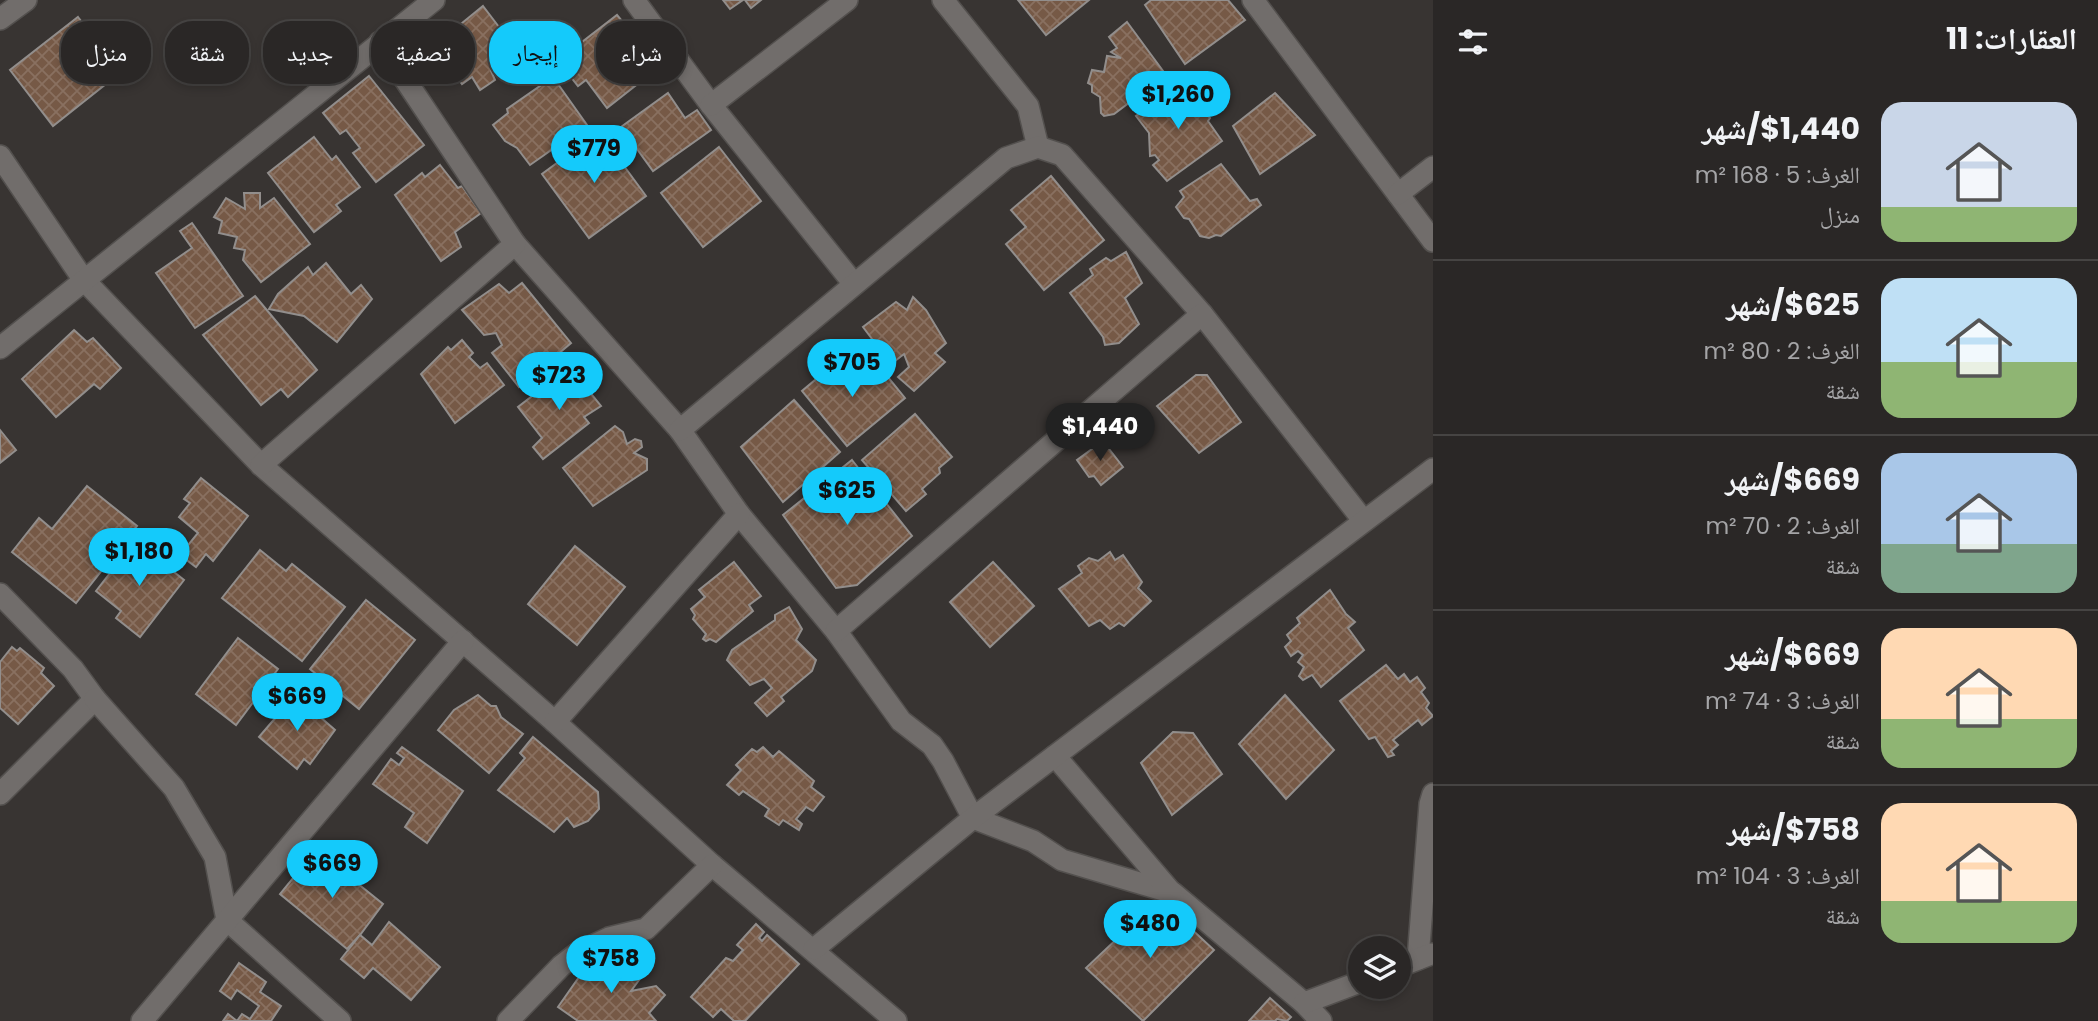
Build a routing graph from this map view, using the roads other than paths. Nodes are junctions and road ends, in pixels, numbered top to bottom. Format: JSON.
{"nodes":[{"id":1,"x":26,"y":0,"type":"edge"},
{"id":2,"x":434,"y":0,"type":"edge"},
{"id":3,"x":634,"y":0,"type":"edge"},
{"id":4,"x":847,"y":0,"type":"edge"},
{"id":5,"x":943,"y":0,"type":"edge"},
{"id":6,"x":1254,"y":0,"type":"edge"},
{"id":7,"x":0,"y":19,"type":"edge"},
{"id":8,"x":406,"y":21,"type":"edge"},
{"id":9,"x":371,"y":48,"type":"edge"},
{"id":10,"x":409,"y":84,"type":"edge"},
{"id":11,"x":711,"y":105,"type":"junction"},
{"id":12,"x":1038,"y":147,"type":"junction"},
{"id":13,"x":0,"y":156,"type":"edge"},
{"id":14,"x":1433,"y":167,"type":"edge"},
{"id":15,"x":1398,"y":194,"type":"junction"},
{"id":16,"x":1433,"y":242,"type":"edge"},
{"id":17,"x":515,"y":244,"type":"junction"},
{"id":18,"x":83,"y":279,"type":"junction"},
{"id":19,"x":854,"y":284,"type":"junction"},
{"id":20,"x":1202,"y":314,"type":"junction"},
{"id":21,"x":0,"y":348,"type":"edge"},
{"id":22,"x":680,"y":430,"type":"junction"},
{"id":23,"x":261,"y":465,"type":"junction"},
{"id":24,"x":1433,"y":469,"type":"edge"},
{"id":25,"x":739,"y":514,"type":"junction"},
{"id":26,"x":1363,"y":520,"type":"junction"},
{"id":27,"x":0,"y":594,"type":"edge"},
{"id":28,"x":835,"y":631,"type":"junction"},
{"id":29,"x":463,"y":641,"type":"junction"},
{"id":30,"x":95,"y":699,"type":"junction"},
{"id":31,"x":555,"y":722,"type":"junction"},
{"id":32,"x":1055,"y":757,"type":"junction"},
{"id":33,"x":0,"y":794,"type":"edge"},
{"id":34,"x":1433,"y":794,"type":"edge"},
{"id":35,"x":973,"y":818,"type":"junction"},
{"id":36,"x":712,"y":865,"type":"junction"},
{"id":37,"x":1173,"y":893,"type":"junction"},
{"id":38,"x":227,"y":920,"type":"junction"},
{"id":39,"x":814,"y":949,"type":"junction"},
{"id":40,"x":1426,"y":956,"type":"edge"},
{"id":41,"x":1348,"y":986,"type":"edge"},
{"id":42,"x":1304,"y":1003,"type":"junction"},
{"id":43,"x":142,"y":1021,"type":"edge"},
{"id":44,"x":340,"y":1021,"type":"edge"},
{"id":45,"x":508,"y":1021,"type":"edge"},
{"id":46,"x":896,"y":1021,"type":"edge"},
{"id":47,"x":1321,"y":1021,"type":"edge"}],
"edges":[{"from":1,"to":7,"type":"street"},
{"from":2,"to":8,"type":"street"},
{"from":3,"to":11,"type":"street"},
{"from":4,"to":11,"type":"street"},
{"from":5,"to":12,"type":"street"},
{"from":6,"to":15,"type":"street"},
{"from":9,"to":18,"type":"street"},
{"from":10,"to":17,"type":"street"},
{"from":11,"to":19,"type":"street"},
{"from":12,"to":19,"type":"street"},
{"from":12,"to":20,"type":"street"},
{"from":13,"to":18,"type":"street"},
{"from":14,"to":15,"type":"street"},
{"from":15,"to":16,"type":"street"},
{"from":17,"to":22,"type":"street"},
{"from":17,"to":23,"type":"street"},
{"from":18,"to":21,"type":"street"},
{"from":18,"to":23,"type":"street"},
{"from":19,"to":22,"type":"street"},
{"from":20,"to":26,"type":"street"},
{"from":20,"to":28,"type":"street"},
{"from":22,"to":25,"type":"street"},
{"from":23,"to":29,"type":"street"},
{"from":24,"to":26,"type":"street"},
{"from":25,"to":28,"type":"street"},
{"from":25,"to":31,"type":"street"},
{"from":26,"to":32,"type":"street"},
{"from":27,"to":30,"type":"street"},
{"from":28,"to":35,"type":"street"},
{"from":29,"to":31,"type":"street"},
{"from":29,"to":38,"type":"street"},
{"from":30,"to":33,"type":"street"},
{"from":30,"to":38,"type":"street"},
{"from":31,"to":36,"type":"street"},
{"from":32,"to":35,"type":"street"},
{"from":32,"to":37,"type":"street"},
{"from":34,"to":40,"type":"street"},
{"from":35,"to":37,"type":"street"},
{"from":35,"to":39,"type":"street"},
{"from":36,"to":39,"type":"street"},
{"from":36,"to":45,"type":"street"},
{"from":37,"to":42,"type":"street"},
{"from":38,"to":43,"type":"street"},
{"from":38,"to":44,"type":"street"},
{"from":39,"to":46,"type":"street"},
{"from":41,"to":42,"type":"street"},
{"from":42,"to":47,"type":"street"}]}
